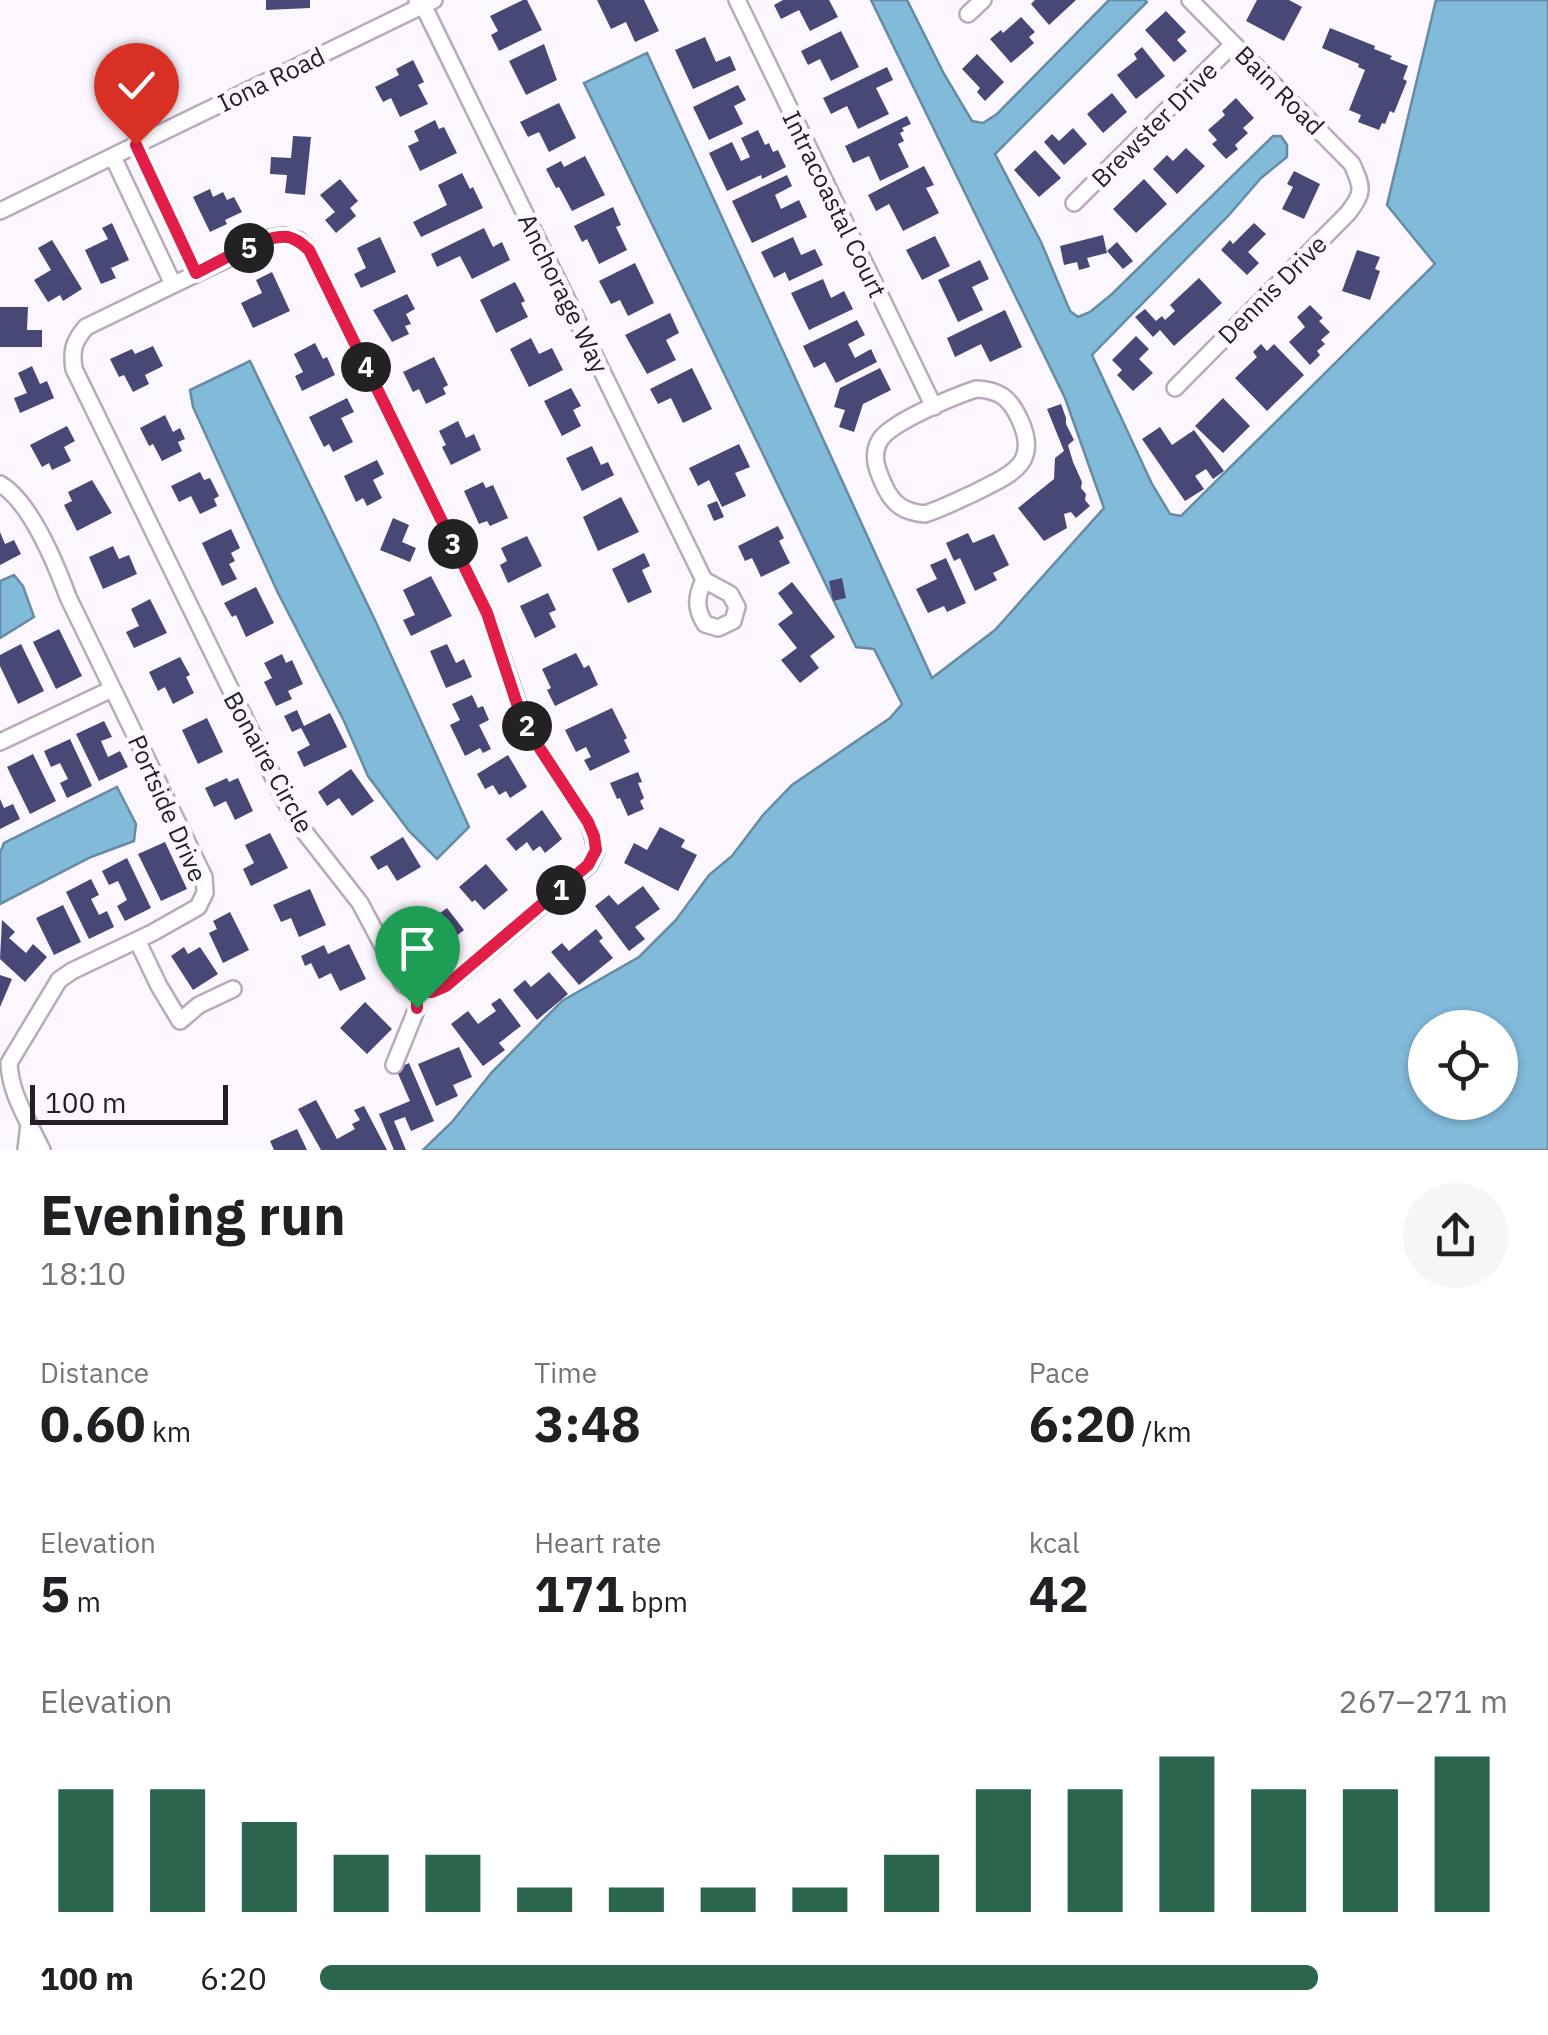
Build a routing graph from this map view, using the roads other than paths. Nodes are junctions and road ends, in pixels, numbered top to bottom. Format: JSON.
{"nodes":[{"id":1,"x":736,"y":0,"type":"edge"},
{"id":2,"x":983,"y":0,"type":"edge"},
{"id":3,"x":1190,"y":0,"type":"edge"},
{"id":4,"x":424,"y":1,"type":"edge"},
{"id":5,"x":968,"y":14,"type":"dead end"},
{"id":6,"x":1234,"y":44,"type":"junction"},
{"id":7,"x":136,"y":145,"type":"junction"},
{"id":8,"x":113,"y":156,"type":"junction"},
{"id":9,"x":1362,"y":186,"type":"joint"},
{"id":10,"x":1074,"y":203,"type":"dead end"},
{"id":11,"x":0,"y":212,"type":"edge"},
{"id":12,"x":196,"y":273,"type":"junction"},
{"id":13,"x":174,"y":284,"type":"junction"},
{"id":14,"x":1174,"y":388,"type":"dead end"},
{"id":15,"x":934,"y":407,"type":"junction"},
{"id":16,"x":0,"y":484,"type":"edge"},
{"id":17,"x":704,"y":580,"type":"dead end"},
{"id":18,"x":112,"y":689,"type":"junction"},
{"id":19,"x":0,"y":742,"type":"edge"},
{"id":20,"x":138,"y":940,"type":"junction"},
{"id":21,"x":232,"y":989,"type":"dead end"},
{"id":22,"x":417,"y":992,"type":"junction"},
{"id":23,"x":394,"y":1065,"type":"dead end"},
{"id":24,"x":29,"y":1124,"type":"junction"},
{"id":25,"x":26,"y":1150,"type":"edge"},
{"id":26,"x":42,"y":1150,"type":"edge"}],
"edges":[{"from":1,"to":15,"type":"street","name":"Intracoastal Court"},
{"from":2,"to":5,"type":"street"},
{"from":3,"to":6,"type":"street","name":"Bain Road"},
{"from":4,"to":7,"type":"street","name":"Iona Road"},
{"from":4,"to":17,"type":"street","name":"Anchorage Way"},
{"from":6,"to":9,"type":"street","name":"Bain Road"},
{"from":6,"to":10,"type":"street","name":"Brewster Drive"},
{"from":7,"to":8,"type":"street","name":"Iona Road"},
{"from":7,"to":12,"type":"street"},
{"from":8,"to":11,"type":"street","name":"Iona Road"},
{"from":8,"to":13,"type":"street"},
{"from":9,"to":14,"type":"street","name":"Dennis Drive"},
{"from":12,"to":13,"type":"street","name":"Bonaire Circle"},
{"from":12,"to":22,"type":"street","name":"Bonaire Circle"},
{"from":13,"to":22,"type":"street","name":"Bonaire Circle"},
{"from":15,"to":15,"type":"street"},
{"from":16,"to":18,"type":"street","name":"Portside Drive"},
{"from":18,"to":19,"type":"street"},
{"from":18,"to":20,"type":"street","name":"Portside Drive"},
{"from":20,"to":21,"type":"street"},
{"from":20,"to":24,"type":"street","name":"Portside Drive"},
{"from":22,"to":23,"type":"street"},
{"from":24,"to":25,"type":"street","name":"Portside Drive"},
{"from":24,"to":26,"type":"street","name":"Portside Drive"}]}
